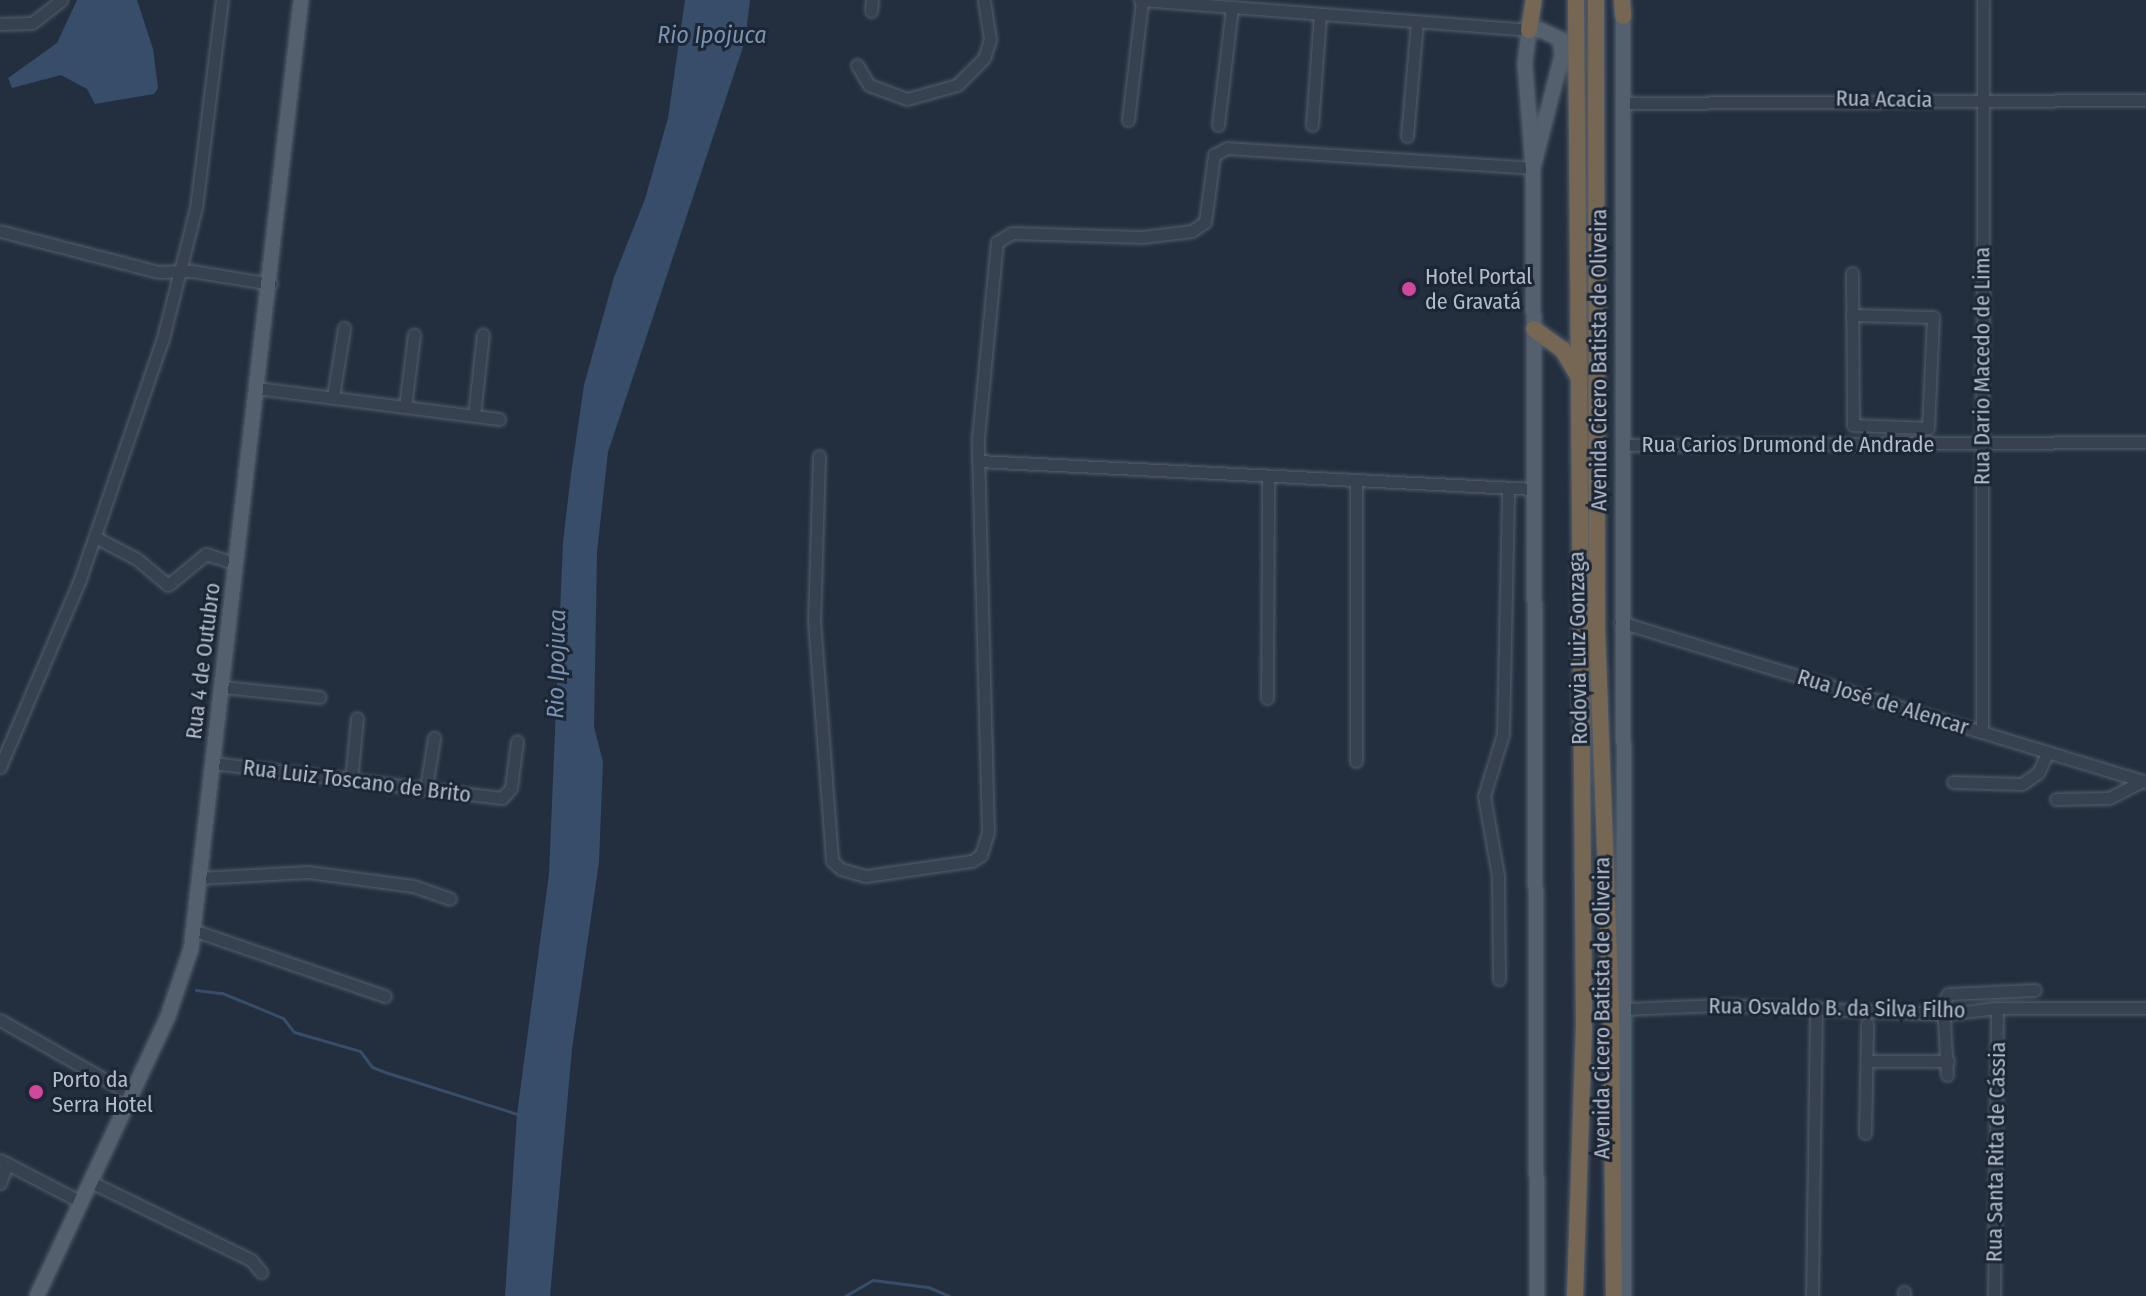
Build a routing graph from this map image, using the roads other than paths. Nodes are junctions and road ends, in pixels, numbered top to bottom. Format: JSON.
{"nodes":[{"id":1,"x":61,"y":0,"type":"edge"},
{"id":2,"x":222,"y":0,"type":"edge"},
{"id":3,"x":301,"y":0,"type":"edge"},
{"id":4,"x":984,"y":0,"type":"edge"},
{"id":5,"x":1141,"y":0,"type":"edge"},
{"id":6,"x":1525,"y":0,"type":"edge"},
{"id":7,"x":1534,"y":0,"type":"edge"},
{"id":8,"x":1576,"y":0,"type":"edge"},
{"id":9,"x":1596,"y":0,"type":"edge"},
{"id":10,"x":1983,"y":0,"type":"edge"},
{"id":11,"x":1623,"y":5,"type":"edge"},
{"id":12,"x":1232,"y":7,"type":"junction"},
{"id":13,"x":1320,"y":14,"type":"junction"},
{"id":14,"x":1417,"y":22,"type":"junction"},
{"id":15,"x":0,"y":24,"type":"edge"},
{"id":16,"x":1530,"y":26,"type":"junction"},
{"id":17,"x":857,"y":65,"type":"dead end"},
{"id":18,"x":2146,"y":100,"type":"edge"},
{"id":19,"x":1983,"y":101,"type":"junction"},
{"id":20,"x":1622,"y":103,"type":"junction"},
{"id":21,"x":1128,"y":120,"type":"dead end"},
{"id":22,"x":1218,"y":125,"type":"dead end"},
{"id":23,"x":1312,"y":125,"type":"dead end"},
{"id":24,"x":1407,"y":136,"type":"dead end"},
{"id":25,"x":1533,"y":168,"type":"junction"},
{"id":26,"x":0,"y":231,"type":"edge"},
{"id":27,"x":181,"y":272,"type":"junction"},
{"id":28,"x":1852,"y":273,"type":"dead end"},
{"id":29,"x":271,"y":284,"type":"junction"},
{"id":30,"x":1852,"y":315,"type":"junction"},
{"id":31,"x":344,"y":328,"type":"dead end"},
{"id":32,"x":1534,"y":329,"type":"junction"},
{"id":33,"x":483,"y":334,"type":"dead end"},
{"id":34,"x":414,"y":335,"type":"dead end"},
{"id":35,"x":1581,"y":385,"type":"junction"},
{"id":36,"x":256,"y":388,"type":"junction"},
{"id":37,"x":333,"y":397,"type":"junction"},
{"id":38,"x":405,"y":407,"type":"junction"},
{"id":39,"x":474,"y":415,"type":"junction"},
{"id":40,"x":499,"y":419,"type":"dead end"},
{"id":41,"x":1891,"y":428,"type":"junction"},
{"id":42,"x":2146,"y":442,"type":"edge"},
{"id":43,"x":1621,"y":445,"type":"junction"},
{"id":44,"x":1891,"y":445,"type":"junction"},
{"id":45,"x":1982,"y":445,"type":"junction"},
{"id":46,"x":819,"y":456,"type":"dead end"},
{"id":47,"x":978,"y":461,"type":"junction"},
{"id":48,"x":1268,"y":476,"type":"junction"},
{"id":49,"x":1356,"y":481,"type":"junction"},
{"id":50,"x":1508,"y":488,"type":"junction"},
{"id":51,"x":1535,"y":489,"type":"junction"},
{"id":52,"x":95,"y":537,"type":"junction"},
{"id":53,"x":236,"y":564,"type":"junction"},
{"id":54,"x":1620,"y":622,"type":"junction"},
{"id":55,"x":223,"y":687,"type":"junction"},
{"id":56,"x":319,"y":697,"type":"dead end"},
{"id":57,"x":1267,"y":698,"type":"dead end"},
{"id":58,"x":357,"y":718,"type":"dead end"},
{"id":59,"x":1982,"y":732,"type":"junction"},
{"id":60,"x":434,"y":738,"type":"dead end"},
{"id":61,"x":517,"y":741,"type":"dead end"},
{"id":62,"x":2048,"y":752,"type":"junction"},
{"id":63,"x":1356,"y":761,"type":"dead end"},
{"id":64,"x":213,"y":763,"type":"junction"},
{"id":65,"x":0,"y":767,"type":"edge"},
{"id":66,"x":351,"y":781,"type":"junction"},
{"id":67,"x":1953,"y":782,"type":"dead end"},
{"id":68,"x":2144,"y":782,"type":"edge"},
{"id":69,"x":426,"y":788,"type":"junction"},
{"id":70,"x":2056,"y":799,"type":"dead end"},
{"id":71,"x":199,"y":878,"type":"junction"},
{"id":72,"x":450,"y":899,"type":"dead end"},
{"id":73,"x":193,"y":930,"type":"junction"},
{"id":74,"x":1499,"y":979,"type":"dead end"},
{"id":75,"x":2035,"y":990,"type":"dead end"},
{"id":76,"x":385,"y":996,"type":"dead end"},
{"id":77,"x":1816,"y":1007,"type":"junction"},
{"id":78,"x":1997,"y":1008,"type":"junction"},
{"id":79,"x":2146,"y":1008,"type":"edge"},
{"id":80,"x":1624,"y":1009,"type":"junction"},
{"id":81,"x":1947,"y":1014,"type":"junction"},
{"id":82,"x":0,"y":1020,"type":"edge"},
{"id":83,"x":1867,"y":1024,"type":"dead end"},
{"id":84,"x":1867,"y":1061,"type":"junction"},
{"id":85,"x":1948,"y":1061,"type":"junction"},
{"id":86,"x":1947,"y":1075,"type":"dead end"},
{"id":87,"x":132,"y":1095,"type":"junction"},
{"id":88,"x":1865,"y":1133,"type":"dead end"},
{"id":89,"x":4,"y":1162,"type":"edge"},
{"id":90,"x":91,"y":1182,"type":"junction"},
{"id":91,"x":0,"y":1183,"type":"edge"},
{"id":92,"x":81,"y":1202,"type":"junction"},
{"id":93,"x":261,"y":1272,"type":"dead end"},
{"id":94,"x":37,"y":1296,"type":"edge"},
{"id":95,"x":1537,"y":1296,"type":"edge"},
{"id":96,"x":1575,"y":1296,"type":"edge"},
{"id":97,"x":1614,"y":1296,"type":"edge"},
{"id":98,"x":1624,"y":1296,"type":"edge"},
{"id":99,"x":1812,"y":1296,"type":"edge"},
{"id":100,"x":1994,"y":1296,"type":"edge"}],
"edges":[{"from":1,"to":15,"type":"street"},
{"from":2,"to":27,"type":"street"},
{"from":3,"to":29,"type":"main road","name":"Rua 4 de Outubro"},
{"from":4,"to":17,"type":"street"},
{"from":5,"to":12,"type":"street"},
{"from":5,"to":21,"type":"street"},
{"from":6,"to":16,"type":"street"},
{"from":7,"to":16,"type":"highway"},
{"from":8,"to":35,"type":"highway","name":"Rodovia Luiz Gonzaga"},
{"from":9,"to":97,"type":"highway","name":"Rodovia Luiz Gonzaga"},
{"from":10,"to":19,"type":"street","name":"Rua Dario Macedo de Lima"},
{"from":11,"to":20,"type":"main road","name":"Avenida Cicero Batista de Oliveira"},
{"from":12,"to":13,"type":"street"},
{"from":12,"to":22,"type":"street"},
{"from":13,"to":14,"type":"street"},
{"from":13,"to":23,"type":"street"},
{"from":14,"to":16,"type":"street"},
{"from":14,"to":24,"type":"street"},
{"from":16,"to":25,"type":"main road"},
{"from":16,"to":25,"type":"main road"},
{"from":18,"to":19,"type":"street","name":"Rua Acacia"},
{"from":19,"to":20,"type":"street","name":"Rua Acacia"},
{"from":19,"to":45,"type":"street","name":"Rua Dario Macedo de Lima"},
{"from":20,"to":43,"type":"main road","name":"Avenida Cicero Batista de Oliveira"},
{"from":25,"to":32,"type":"main road"},
{"from":25,"to":47,"type":"street"},
{"from":26,"to":27,"type":"street"},
{"from":27,"to":29,"type":"street"},
{"from":27,"to":52,"type":"street"},
{"from":28,"to":30,"type":"street"},
{"from":29,"to":36,"type":"main road","name":"Rua 4 de Outubro"},
{"from":30,"to":41,"type":"street"},
{"from":30,"to":41,"type":"street"},
{"from":31,"to":37,"type":"street"},
{"from":32,"to":35,"type":"highway"},
{"from":32,"to":51,"type":"main road"},
{"from":33,"to":39,"type":"street"},
{"from":34,"to":38,"type":"street"},
{"from":35,"to":96,"type":"highway","name":"Rodovia Luiz Gonzaga"},
{"from":36,"to":37,"type":"street"},
{"from":36,"to":53,"type":"main road","name":"Rua 4 de Outubro"},
{"from":37,"to":38,"type":"street"},
{"from":38,"to":39,"type":"street"},
{"from":39,"to":40,"type":"street"},
{"from":41,"to":44,"type":"street"},
{"from":42,"to":45,"type":"street","name":"Rua Carios Drumond de Andrade"},
{"from":43,"to":44,"type":"street","name":"Rua Carios Drumond de Andrade"},
{"from":43,"to":54,"type":"main road","name":"Avenida Cicero Batista de Oliveira"},
{"from":44,"to":45,"type":"street","name":"Rua Carios Drumond de Andrade"},
{"from":45,"to":59,"type":"street","name":"Rua Dario Macedo de Lima"},
{"from":46,"to":47,"type":"street"},
{"from":47,"to":48,"type":"street"},
{"from":48,"to":49,"type":"street"},
{"from":48,"to":57,"type":"street"},
{"from":49,"to":50,"type":"street"},
{"from":49,"to":63,"type":"street"},
{"from":50,"to":51,"type":"street"},
{"from":50,"to":74,"type":"street"},
{"from":51,"to":95,"type":"main road"},
{"from":52,"to":53,"type":"street"},
{"from":52,"to":65,"type":"street"},
{"from":53,"to":55,"type":"main road","name":"Rua 4 de Outubro"},
{"from":54,"to":59,"type":"street","name":"Rua José de Alencar"},
{"from":54,"to":80,"type":"main road","name":"Avenida Cicero Batista de Oliveira"},
{"from":55,"to":56,"type":"street"},
{"from":55,"to":64,"type":"main road","name":"Rua 4 de Outubro"},
{"from":58,"to":66,"type":"street"},
{"from":59,"to":62,"type":"street","name":"Rua José de Alencar"},
{"from":60,"to":69,"type":"street"},
{"from":61,"to":69,"type":"street","name":"Rua Luiz Toscano de Brito"},
{"from":62,"to":67,"type":"street"},
{"from":62,"to":68,"type":"street","name":"Rua José de Alencar"},
{"from":64,"to":66,"type":"street","name":"Rua Luiz Toscano de Brito"},
{"from":64,"to":71,"type":"main road","name":"Rua 4 de Outubro"},
{"from":66,"to":69,"type":"street","name":"Rua Luiz Toscano de Brito"},
{"from":68,"to":70,"type":"street"},
{"from":71,"to":72,"type":"street"},
{"from":71,"to":73,"type":"main road","name":"Rua 4 de Outubro"},
{"from":73,"to":76,"type":"street"},
{"from":73,"to":87,"type":"main road","name":"Rua 4 de Outubro"},
{"from":75,"to":81,"type":"street"},
{"from":77,"to":80,"type":"street","name":"Rua Osvaldo B. da Silva Filho"},
{"from":77,"to":81,"type":"street","name":"Rua Osvaldo B. da Silva Filho"},
{"from":77,"to":99,"type":"street"},
{"from":78,"to":79,"type":"street","name":"Rua Osvaldo B. da Silva Filho"},
{"from":78,"to":81,"type":"street","name":"Rua Osvaldo B. da Silva Filho"},
{"from":78,"to":100,"type":"street","name":"Rua Santa Rita de Cássia"},
{"from":80,"to":98,"type":"main road","name":"Avenida Cicero Batista de Oliveira"},
{"from":81,"to":85,"type":"street"},
{"from":82,"to":87,"type":"street"},
{"from":83,"to":84,"type":"street"},
{"from":84,"to":85,"type":"street"},
{"from":84,"to":88,"type":"street"},
{"from":85,"to":86,"type":"street"},
{"from":87,"to":90,"type":"main road","name":"Rua 4 de Outubro"},
{"from":89,"to":91,"type":"street"},
{"from":89,"to":92,"type":"street"},
{"from":90,"to":92,"type":"main road","name":"Rua 4 de Outubro"},
{"from":90,"to":93,"type":"street"},
{"from":92,"to":94,"type":"main road","name":"Rua 4 de Outubro"}]}
